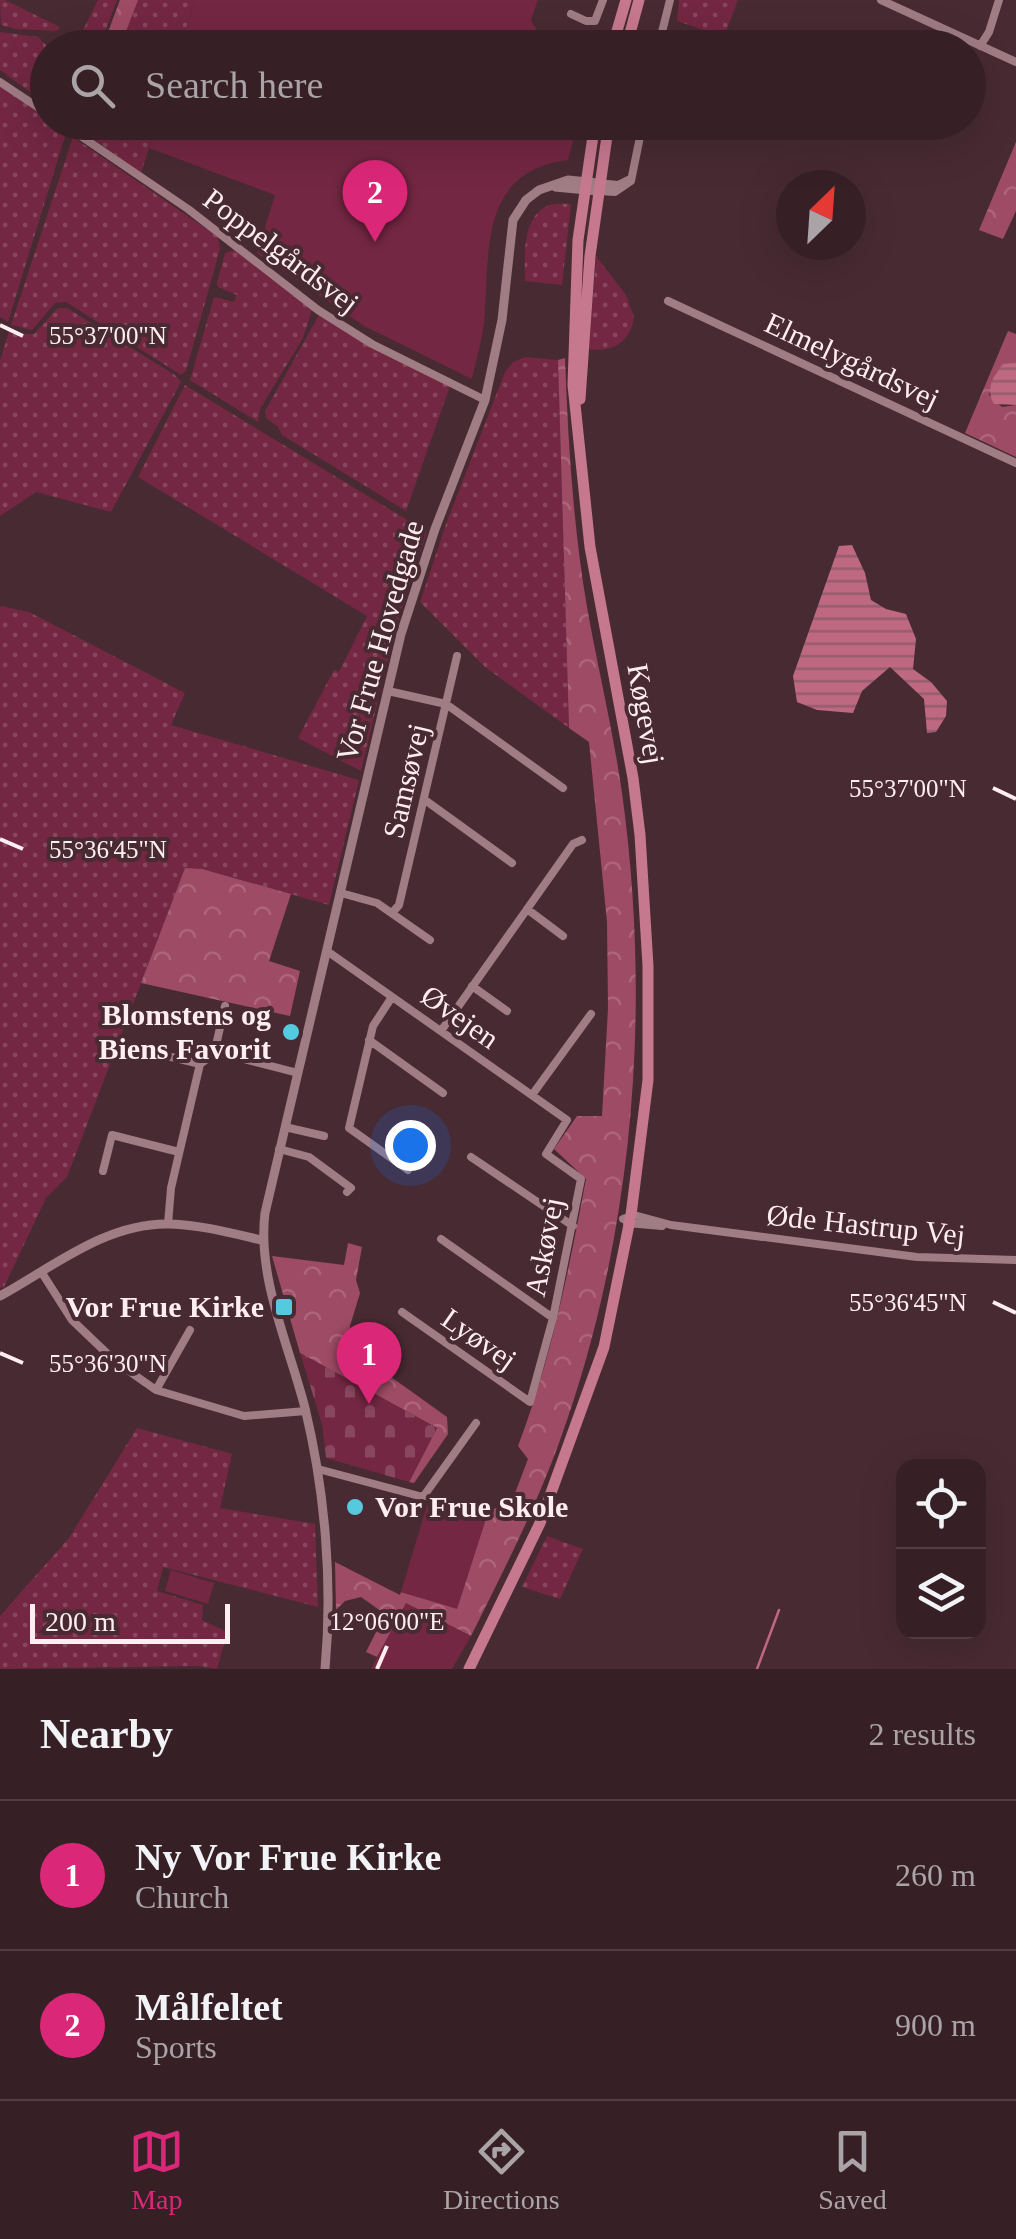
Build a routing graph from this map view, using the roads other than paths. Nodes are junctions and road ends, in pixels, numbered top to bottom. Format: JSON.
{"nodes":[{"id":1,"x":603,"y":0,"type":"edge"},
{"id":2,"x":626,"y":0,"type":"edge"},
{"id":3,"x":640,"y":0,"type":"edge"},
{"id":4,"x":670,"y":0,"type":"edge"},
{"id":5,"x":881,"y":0,"type":"edge"},
{"id":6,"x":999,"y":0,"type":"edge"},
{"id":7,"x":572,"y":14,"type":"dead end"},
{"id":8,"x":617,"y":30,"type":"edge"},
{"id":9,"x":631,"y":30,"type":"edge"},
{"id":10,"x":662,"y":30,"type":"edge"},
{"id":11,"x":946,"y":30,"type":"edge"},
{"id":12,"x":986,"y":36,"type":"edge"},
{"id":13,"x":986,"y":49,"type":"edge"},
{"id":14,"x":1016,"y":62,"type":"edge"},
{"id":15,"x":0,"y":82,"type":"edge"},
{"id":16,"x":30,"y":102,"type":"edge"},
{"id":17,"x":86,"y":140,"type":"edge"},
{"id":18,"x":594,"y":140,"type":"edge"},
{"id":19,"x":604,"y":140,"type":"edge"},
{"id":20,"x":640,"y":140,"type":"edge"},
{"id":21,"x":591,"y":186,"type":"junction"},
{"id":22,"x":668,"y":301,"type":"dead end"},
{"id":23,"x":485,"y":400,"type":"junction"},
{"id":24,"x":1016,"y":463,"type":"edge"},
{"id":25,"x":457,"y":656,"type":"dead end"},
{"id":26,"x":388,"y":691,"type":"junction"},
{"id":27,"x":446,"y":704,"type":"junction"},
{"id":28,"x":562,"y":788,"type":"dead end"},
{"id":29,"x":426,"y":800,"type":"junction"},
{"id":30,"x":582,"y":840,"type":"dead end"},
{"id":31,"x":512,"y":863,"type":"dead end"},
{"id":32,"x":340,"y":893,"type":"junction"},
{"id":33,"x":527,"y":909,"type":"junction"},
{"id":34,"x":392,"y":914,"type":"junction"},
{"id":35,"x":563,"y":936,"type":"dead end"},
{"id":36,"x":430,"y":940,"type":"dead end"},
{"id":37,"x":327,"y":951,"type":"junction"},
{"id":38,"x":472,"y":986,"type":"junction"},
{"id":39,"x":392,"y":997,"type":"junction"},
{"id":40,"x":224,"y":1006,"type":"dead end"},
{"id":41,"x":507,"y":1011,"type":"dead end"},
{"id":42,"x":591,"y":1014,"type":"dead end"},
{"id":43,"x":440,"y":1031,"type":"junction"},
{"id":44,"x":369,"y":1040,"type":"junction"},
{"id":45,"x":142,"y":1050,"type":"dead end"},
{"id":46,"x":214,"y":1054,"type":"junction"},
{"id":47,"x":200,"y":1064,"type":"junction"},
{"id":48,"x":298,"y":1073,"type":"junction"},
{"id":49,"x":443,"y":1093,"type":"dead end"},
{"id":50,"x":532,"y":1095,"type":"junction"},
{"id":51,"x":566,"y":1120,"type":"joint"},
{"id":52,"x":285,"y":1127,"type":"junction"},
{"id":53,"x":324,"y":1136,"type":"dead end"},
{"id":54,"x":280,"y":1149,"type":"junction"},
{"id":55,"x":179,"y":1152,"type":"junction"},
{"id":56,"x":471,"y":1157,"type":"dead end"},
{"id":57,"x":408,"y":1170,"type":"dead end"},
{"id":58,"x":103,"y":1171,"type":"dead end"},
{"id":59,"x":347,"y":1192,"type":"dead end"},
{"id":60,"x":628,"y":1220,"type":"junction"},
{"id":61,"x":168,"y":1224,"type":"junction"},
{"id":62,"x":573,"y":1226,"type":"junction"},
{"id":63,"x":262,"y":1240,"type":"junction"},
{"id":64,"x":441,"y":1240,"type":"dead end"},
{"id":65,"x":1016,"y":1260,"type":"edge"},
{"id":66,"x":42,"y":1273,"type":"junction"},
{"id":67,"x":0,"y":1296,"type":"edge"},
{"id":68,"x":402,"y":1312,"type":"dead end"},
{"id":69,"x":553,"y":1318,"type":"junction"},
{"id":70,"x":190,"y":1330,"type":"dead end"},
{"id":71,"x":156,"y":1390,"type":"junction"},
{"id":72,"x":530,"y":1402,"type":"joint"},
{"id":73,"x":306,"y":1411,"type":"junction"},
{"id":74,"x":476,"y":1423,"type":"dead end"},
{"id":75,"x":318,"y":1469,"type":"junction"},
{"id":76,"x":324,"y":1669,"type":"edge"},
{"id":77,"x":469,"y":1669,"type":"edge"}],
"edges":[{"from":1,"to":7,"type":"street"},
{"from":2,"to":8,"type":"main road"},
{"from":3,"to":9,"type":"main road"},
{"from":4,"to":10,"type":"street"},
{"from":5,"to":11,"type":"street"},
{"from":6,"to":12,"type":"street"},
{"from":13,"to":14,"type":"street"},
{"from":15,"to":16,"type":"street"},
{"from":17,"to":23,"type":"street","name":"Poppelgårdsvej"},
{"from":18,"to":21,"type":"main road","name":"Køgevej"},
{"from":19,"to":21,"type":"main road","name":"Køgevej"},
{"from":20,"to":21,"type":"street"},
{"from":21,"to":23,"type":"street","name":"Vor Frue Hovedgade"},
{"from":21,"to":60,"type":"main road","name":"Køgevej"},
{"from":22,"to":24,"type":"street","name":"Elmelygårdsvej"},
{"from":23,"to":26,"type":"street","name":"Vor Frue Hovedgade"},
{"from":25,"to":27,"type":"street","name":"Samsøvej"},
{"from":26,"to":27,"type":"street"},
{"from":26,"to":32,"type":"street","name":"Vor Frue Hovedgade"},
{"from":27,"to":28,"type":"street"},
{"from":27,"to":29,"type":"street","name":"Samsøvej"},
{"from":29,"to":31,"type":"street"},
{"from":29,"to":34,"type":"street","name":"Samsøvej"},
{"from":30,"to":33,"type":"street"},
{"from":32,"to":34,"type":"street"},
{"from":32,"to":37,"type":"street","name":"Vor Frue Hovedgade"},
{"from":33,"to":35,"type":"street"},
{"from":33,"to":38,"type":"street"},
{"from":34,"to":36,"type":"street"},
{"from":37,"to":39,"type":"street","name":"Øvejen"},
{"from":37,"to":48,"type":"street","name":"Vor Frue Hovedgade"},
{"from":38,"to":41,"type":"street"},
{"from":38,"to":43,"type":"street"},
{"from":39,"to":43,"type":"street","name":"Øvejen"},
{"from":39,"to":44,"type":"street"},
{"from":40,"to":46,"type":"street"},
{"from":42,"to":50,"type":"street"},
{"from":43,"to":50,"type":"street","name":"Øvejen"},
{"from":44,"to":49,"type":"street"},
{"from":44,"to":57,"type":"street"},
{"from":45,"to":47,"type":"street"},
{"from":46,"to":47,"type":"street"},
{"from":46,"to":48,"type":"street"},
{"from":47,"to":55,"type":"street"},
{"from":48,"to":52,"type":"street","name":"Vor Frue Hovedgade"},
{"from":50,"to":51,"type":"street","name":"Øvejen"},
{"from":51,"to":62,"type":"street","name":"Askøvej"},
{"from":52,"to":53,"type":"street"},
{"from":52,"to":54,"type":"street","name":"Vor Frue Hovedgade"},
{"from":54,"to":59,"type":"street"},
{"from":54,"to":63,"type":"street","name":"Vor Frue Hovedgade"},
{"from":55,"to":58,"type":"street"},
{"from":55,"to":61,"type":"street"},
{"from":56,"to":62,"type":"street"},
{"from":60,"to":65,"type":"street","name":"Øde Hastrup Vej"},
{"from":60,"to":77,"type":"main road","name":"Køgevej"},
{"from":61,"to":63,"type":"street"},
{"from":61,"to":66,"type":"street"},
{"from":62,"to":69,"type":"street","name":"Askøvej"},
{"from":63,"to":73,"type":"street","name":"Vor Frue Hovedgade"},
{"from":64,"to":69,"type":"street"},
{"from":66,"to":67,"type":"street"},
{"from":66,"to":71,"type":"street"},
{"from":68,"to":72,"type":"street","name":"Lyøvej"},
{"from":69,"to":72,"type":"street","name":"Askøvej"},
{"from":70,"to":71,"type":"street"},
{"from":71,"to":73,"type":"street"},
{"from":73,"to":75,"type":"street","name":"Vor Frue Hovedgade"},
{"from":74,"to":75,"type":"street"},
{"from":75,"to":76,"type":"street","name":"Vor Frue Hovedgade"}]}
